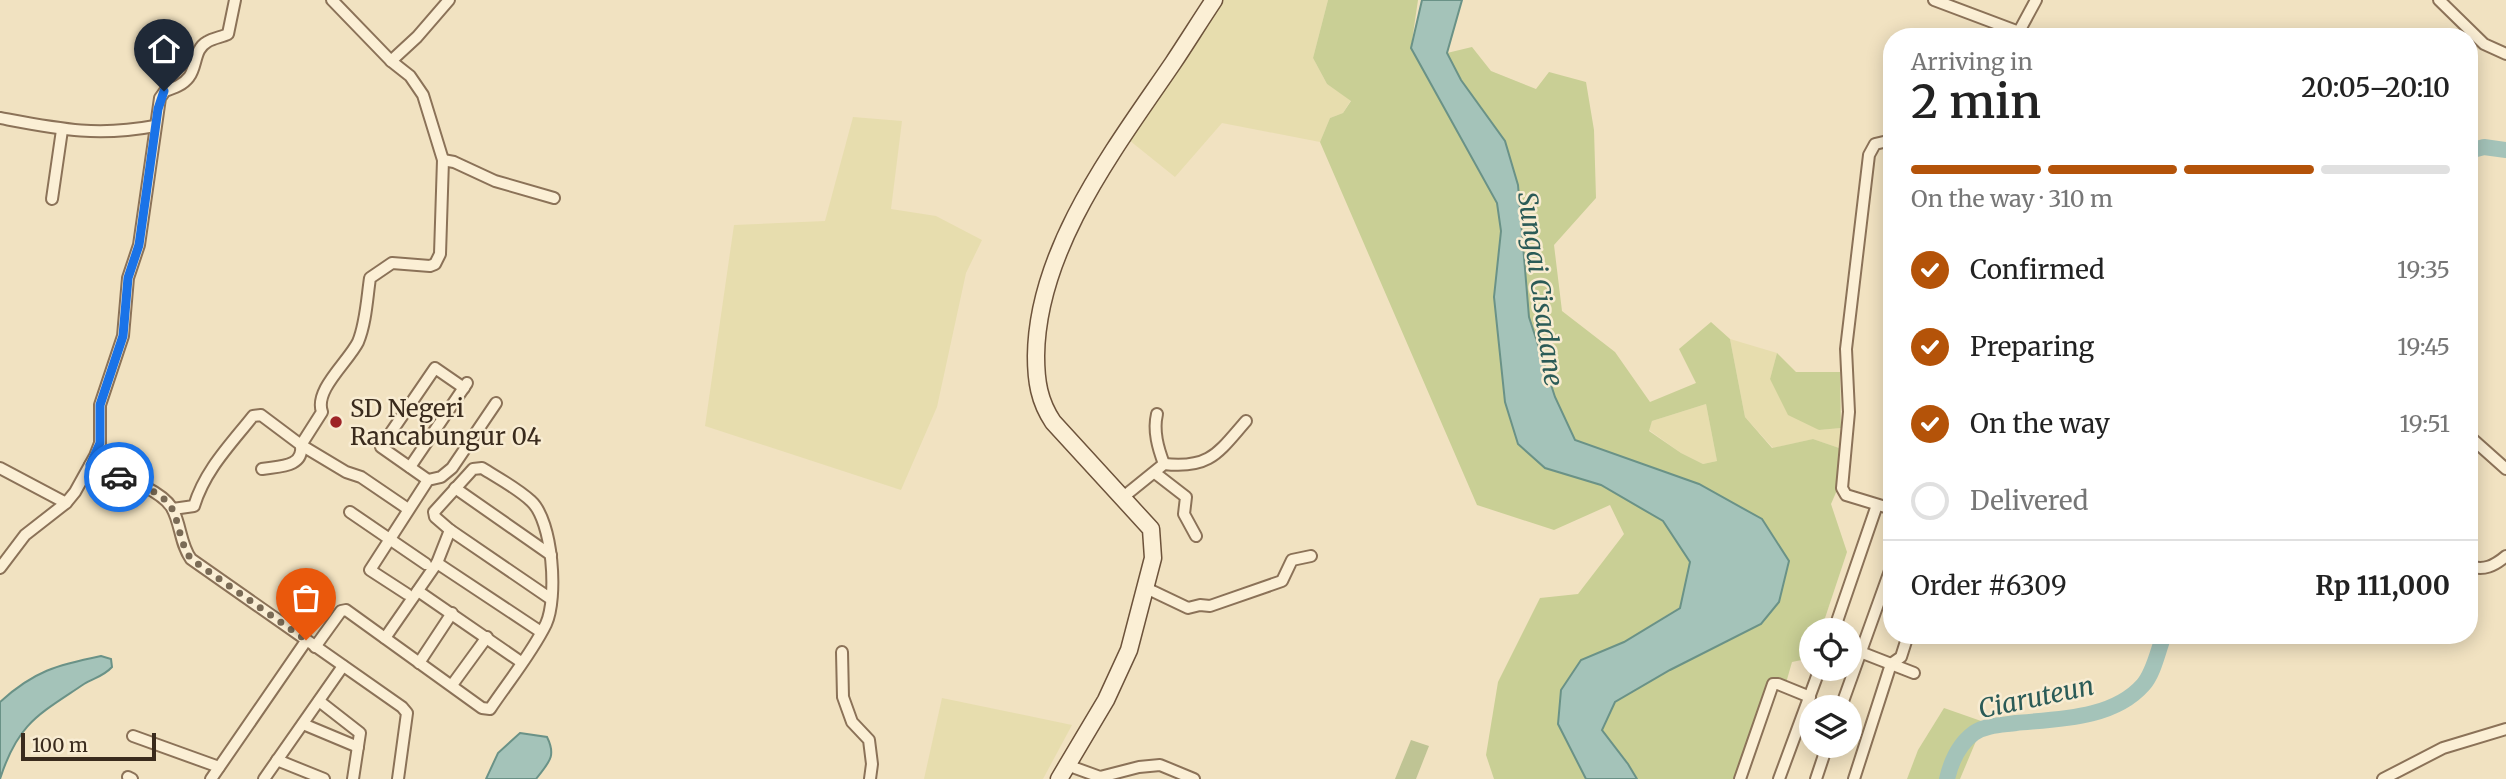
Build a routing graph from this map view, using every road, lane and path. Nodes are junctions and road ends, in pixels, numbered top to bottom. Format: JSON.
{"nodes":[{"id":1,"x":235,"y":0,"type":"edge"},
{"id":2,"x":332,"y":0,"type":"edge"},
{"id":3,"x":449,"y":0,"type":"edge"},
{"id":4,"x":1213,"y":0,"type":"edge"},
{"id":5,"x":1934,"y":0,"type":"edge"},
{"id":6,"x":2036,"y":0,"type":"edge"},
{"id":7,"x":2439,"y":0,"type":"edge"},
{"id":8,"x":2003,"y":28,"type":"edge"},
{"id":9,"x":2021,"y":28,"type":"edge"},
{"id":10,"x":2468,"y":28,"type":"edge"},
{"id":11,"x":2478,"y":38,"type":"edge"},
{"id":12,"x":2506,"y":54,"type":"edge"},
{"id":13,"x":391,"y":61,"type":"junction"},
{"id":14,"x":0,"y":118,"type":"edge"},
{"id":15,"x":155,"y":126,"type":"junction"},
{"id":16,"x":62,"y":130,"type":"junction"},
{"id":17,"x":1883,"y":143,"type":"edge"},
{"id":18,"x":443,"y":160,"type":"junction"},
{"id":19,"x":554,"y":198,"type":"dead end"},
{"id":20,"x":52,"y":200,"type":"dead end"},
{"id":21,"x":496,"y":403,"type":"dead end"},
{"id":22,"x":1157,"y":414,"type":"dead end"},
{"id":23,"x":1247,"y":421,"type":"dead end"},
{"id":24,"x":301,"y":444,"type":"junction"},
{"id":25,"x":2478,"y":444,"type":"edge"},
{"id":26,"x":1164,"y":464,"type":"junction"},
{"id":27,"x":90,"y":465,"type":"junction"},
{"id":28,"x":410,"y":467,"type":"junction"},
{"id":29,"x":0,"y":468,"type":"edge"},
{"id":30,"x":262,"y":469,"type":"dead end"},
{"id":31,"x":2506,"y":469,"type":"edge"},
{"id":32,"x":1155,"y":473,"type":"junction"},
{"id":33,"x":428,"y":480,"type":"junction"},
{"id":34,"x":455,"y":488,"type":"junction"},
{"id":35,"x":1122,"y":498,"type":"junction"},
{"id":36,"x":66,"y":503,"type":"junction"},
{"id":37,"x":1877,"y":505,"type":"junction"},
{"id":38,"x":1883,"y":507,"type":"edge"},
{"id":39,"x":173,"y":509,"type":"junction"},
{"id":40,"x":408,"y":509,"type":"junction"},
{"id":41,"x":350,"y":512,"type":"dead end"},
{"id":42,"x":450,"y":530,"type":"junction"},
{"id":43,"x":1196,"y":536,"type":"dead end"},
{"id":44,"x":389,"y":540,"type":"junction"},
{"id":45,"x":551,"y":555,"type":"junction"},
{"id":46,"x":1311,"y":556,"type":"dead end"},
{"id":47,"x":2506,"y":556,"type":"edge"},
{"id":48,"x":432,"y":563,"type":"junction"},
{"id":49,"x":0,"y":568,"type":"edge"},
{"id":50,"x":2478,"y":568,"type":"edge"},
{"id":51,"x":1883,"y":586,"type":"edge"},
{"id":52,"x":1146,"y":588,"type":"junction"},
{"id":53,"x":413,"y":593,"type":"junction"},
{"id":54,"x":551,"y":599,"type":"junction"},
{"id":55,"x":452,"y":614,"type":"junction"},
{"id":56,"x":1838,"y":618,"type":"edge"},
{"id":57,"x":541,"y":632,"type":"junction"},
{"id":58,"x":1862,"y":634,"type":"edge"},
{"id":59,"x":486,"y":637,"type":"junction"},
{"id":60,"x":385,"y":638,"type":"junction"},
{"id":61,"x":311,"y":643,"type":"junction"},
{"id":62,"x":1905,"y":644,"type":"edge"},
{"id":63,"x":842,"y":652,"type":"dead end"},
{"id":64,"x":1862,"y":653,"type":"edge"},
{"id":65,"x":521,"y":662,"type":"junction"},
{"id":66,"x":419,"y":663,"type":"junction"},
{"id":67,"x":1891,"y":664,"type":"junction"},
{"id":68,"x":343,"y":666,"type":"junction"},
{"id":69,"x":1914,"y":673,"type":"dead end"},
{"id":70,"x":452,"y":685,"type":"junction"},
{"id":71,"x":1805,"y":695,"type":"edge"},
{"id":72,"x":319,"y":701,"type":"junction"},
{"id":73,"x":303,"y":724,"type":"junction"},
{"id":74,"x":1799,"y":726,"type":"edge"},
{"id":75,"x":2506,"y":729,"type":"edge"},
{"id":76,"x":133,"y":736,"type":"dead end"},
{"id":77,"x":358,"y":747,"type":"junction"},
{"id":78,"x":1823,"y":758,"type":"edge"},
{"id":79,"x":277,"y":760,"type":"junction"},
{"id":80,"x":219,"y":767,"type":"junction"},
{"id":81,"x":1063,"y":772,"type":"edge"},
{"id":82,"x":211,"y":779,"type":"edge"},
{"id":83,"x":264,"y":779,"type":"edge"},
{"id":84,"x":324,"y":779,"type":"edge"},
{"id":85,"x":353,"y":779,"type":"edge"},
{"id":86,"x":398,"y":779,"type":"edge"},
{"id":87,"x":870,"y":779,"type":"edge"},
{"id":88,"x":1194,"y":779,"type":"edge"},
{"id":89,"x":1740,"y":779,"type":"edge"},
{"id":90,"x":1779,"y":779,"type":"edge"},
{"id":91,"x":1816,"y":779,"type":"edge"},
{"id":92,"x":1854,"y":779,"type":"edge"},
{"id":93,"x":2383,"y":779,"type":"edge"}],
"edges":[{"from":1,"to":15,"type":"street"},
{"from":2,"to":13,"type":"street"},
{"from":3,"to":13,"type":"street"},
{"from":4,"to":35,"type":"main road"},
{"from":5,"to":8,"type":"street"},
{"from":6,"to":9,"type":"street"},
{"from":7,"to":10,"type":"street"},
{"from":11,"to":12,"type":"street"},
{"from":13,"to":18,"type":"street"},
{"from":14,"to":16,"type":"street"},
{"from":15,"to":16,"type":"street"},
{"from":15,"to":27,"type":"street"},
{"from":16,"to":20,"type":"street"},
{"from":17,"to":37,"type":"street"},
{"from":18,"to":19,"type":"street"},
{"from":18,"to":24,"type":"street"},
{"from":21,"to":33,"type":"street"},
{"from":22,"to":26,"type":"street"},
{"from":23,"to":26,"type":"street"},
{"from":24,"to":30,"type":"street"},
{"from":24,"to":39,"type":"street"},
{"from":24,"to":40,"type":"street"},
{"from":25,"to":31,"type":"street"},
{"from":26,"to":32,"type":"street"},
{"from":27,"to":36,"type":"street"},
{"from":27,"to":39,"type":"street"},
{"from":28,"to":28,"type":"street"},
{"from":28,"to":33,"type":"street"},
{"from":29,"to":36,"type":"street"},
{"from":32,"to":35,"type":"street"},
{"from":32,"to":43,"type":"street"},
{"from":33,"to":40,"type":"street"},
{"from":34,"to":42,"type":"street"},
{"from":34,"to":45,"type":"street"},
{"from":34,"to":45,"type":"street"},
{"from":35,"to":52,"type":"main road"},
{"from":36,"to":49,"type":"street"},
{"from":37,"to":38,"type":"street"},
{"from":37,"to":56,"type":"street"},
{"from":39,"to":61,"type":"street"},
{"from":40,"to":44,"type":"street"},
{"from":41,"to":44,"type":"street"},
{"from":42,"to":48,"type":"street"},
{"from":42,"to":54,"type":"street"},
{"from":44,"to":48,"type":"street"},
{"from":44,"to":53,"type":"street"},
{"from":45,"to":54,"type":"street"},
{"from":46,"to":52,"type":"street"},
{"from":47,"to":50,"type":"street"},
{"from":48,"to":53,"type":"street"},
{"from":48,"to":57,"type":"street"},
{"from":51,"to":58,"type":"street"},
{"from":52,"to":81,"type":"main road"},
{"from":53,"to":55,"type":"street"},
{"from":53,"to":60,"type":"street"},
{"from":54,"to":57,"type":"street"},
{"from":55,"to":59,"type":"street"},
{"from":55,"to":66,"type":"street"},
{"from":57,"to":65,"type":"street"},
{"from":59,"to":65,"type":"street"},
{"from":59,"to":70,"type":"street"},
{"from":60,"to":61,"type":"street"},
{"from":60,"to":66,"type":"street"},
{"from":61,"to":68,"type":"street"},
{"from":61,"to":80,"type":"street"},
{"from":62,"to":67,"type":"street"},
{"from":63,"to":87,"type":"street"},
{"from":64,"to":67,"type":"street"},
{"from":65,"to":70,"type":"street"},
{"from":66,"to":70,"type":"street"},
{"from":67,"to":69,"type":"street"},
{"from":67,"to":92,"type":"street"},
{"from":68,"to":72,"type":"street"},
{"from":68,"to":86,"type":"street"},
{"from":71,"to":89,"type":"street"},
{"from":72,"to":73,"type":"street"},
{"from":72,"to":77,"type":"street"},
{"from":73,"to":77,"type":"street"},
{"from":73,"to":79,"type":"street"},
{"from":74,"to":90,"type":"street"},
{"from":75,"to":93,"type":"street"},
{"from":76,"to":80,"type":"street"},
{"from":77,"to":85,"type":"street"},
{"from":78,"to":91,"type":"street"},
{"from":79,"to":83,"type":"street"},
{"from":79,"to":84,"type":"street"},
{"from":80,"to":82,"type":"street"},
{"from":81,"to":88,"type":"street"}]}
